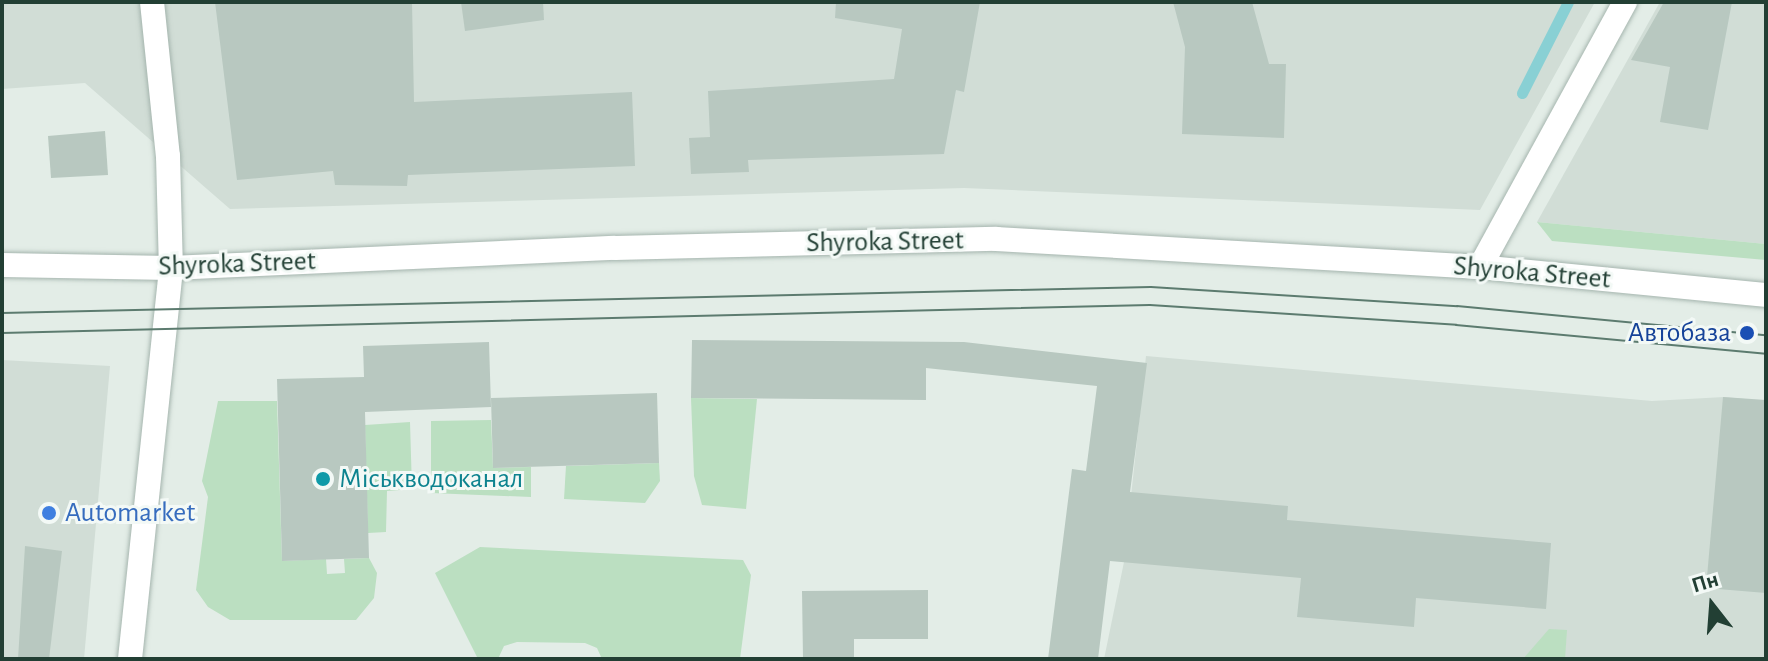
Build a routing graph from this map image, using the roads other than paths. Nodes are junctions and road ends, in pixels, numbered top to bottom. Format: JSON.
{"nodes":[{"id":1,"x":152,"y":2,"type":"edge"},
{"id":2,"x":1625,"y":2,"type":"edge"},
{"id":3,"x":2,"y":265,"type":"edge"},
{"id":4,"x":1480,"y":267,"type":"junction"},
{"id":5,"x":171,"y":268,"type":"junction"},
{"id":6,"x":1766,"y":295,"type":"edge"},
{"id":7,"x":130,"y":659,"type":"edge"}],
"edges":[{"from":1,"to":5,"type":"street"},
{"from":2,"to":4,"type":"street"},
{"from":3,"to":5,"type":"street","name":"Shyroka Street"},
{"from":4,"to":5,"type":"street","name":"Shyroka Street"},
{"from":4,"to":6,"type":"street","name":"Shyroka Street"},
{"from":5,"to":7,"type":"street"}]}
